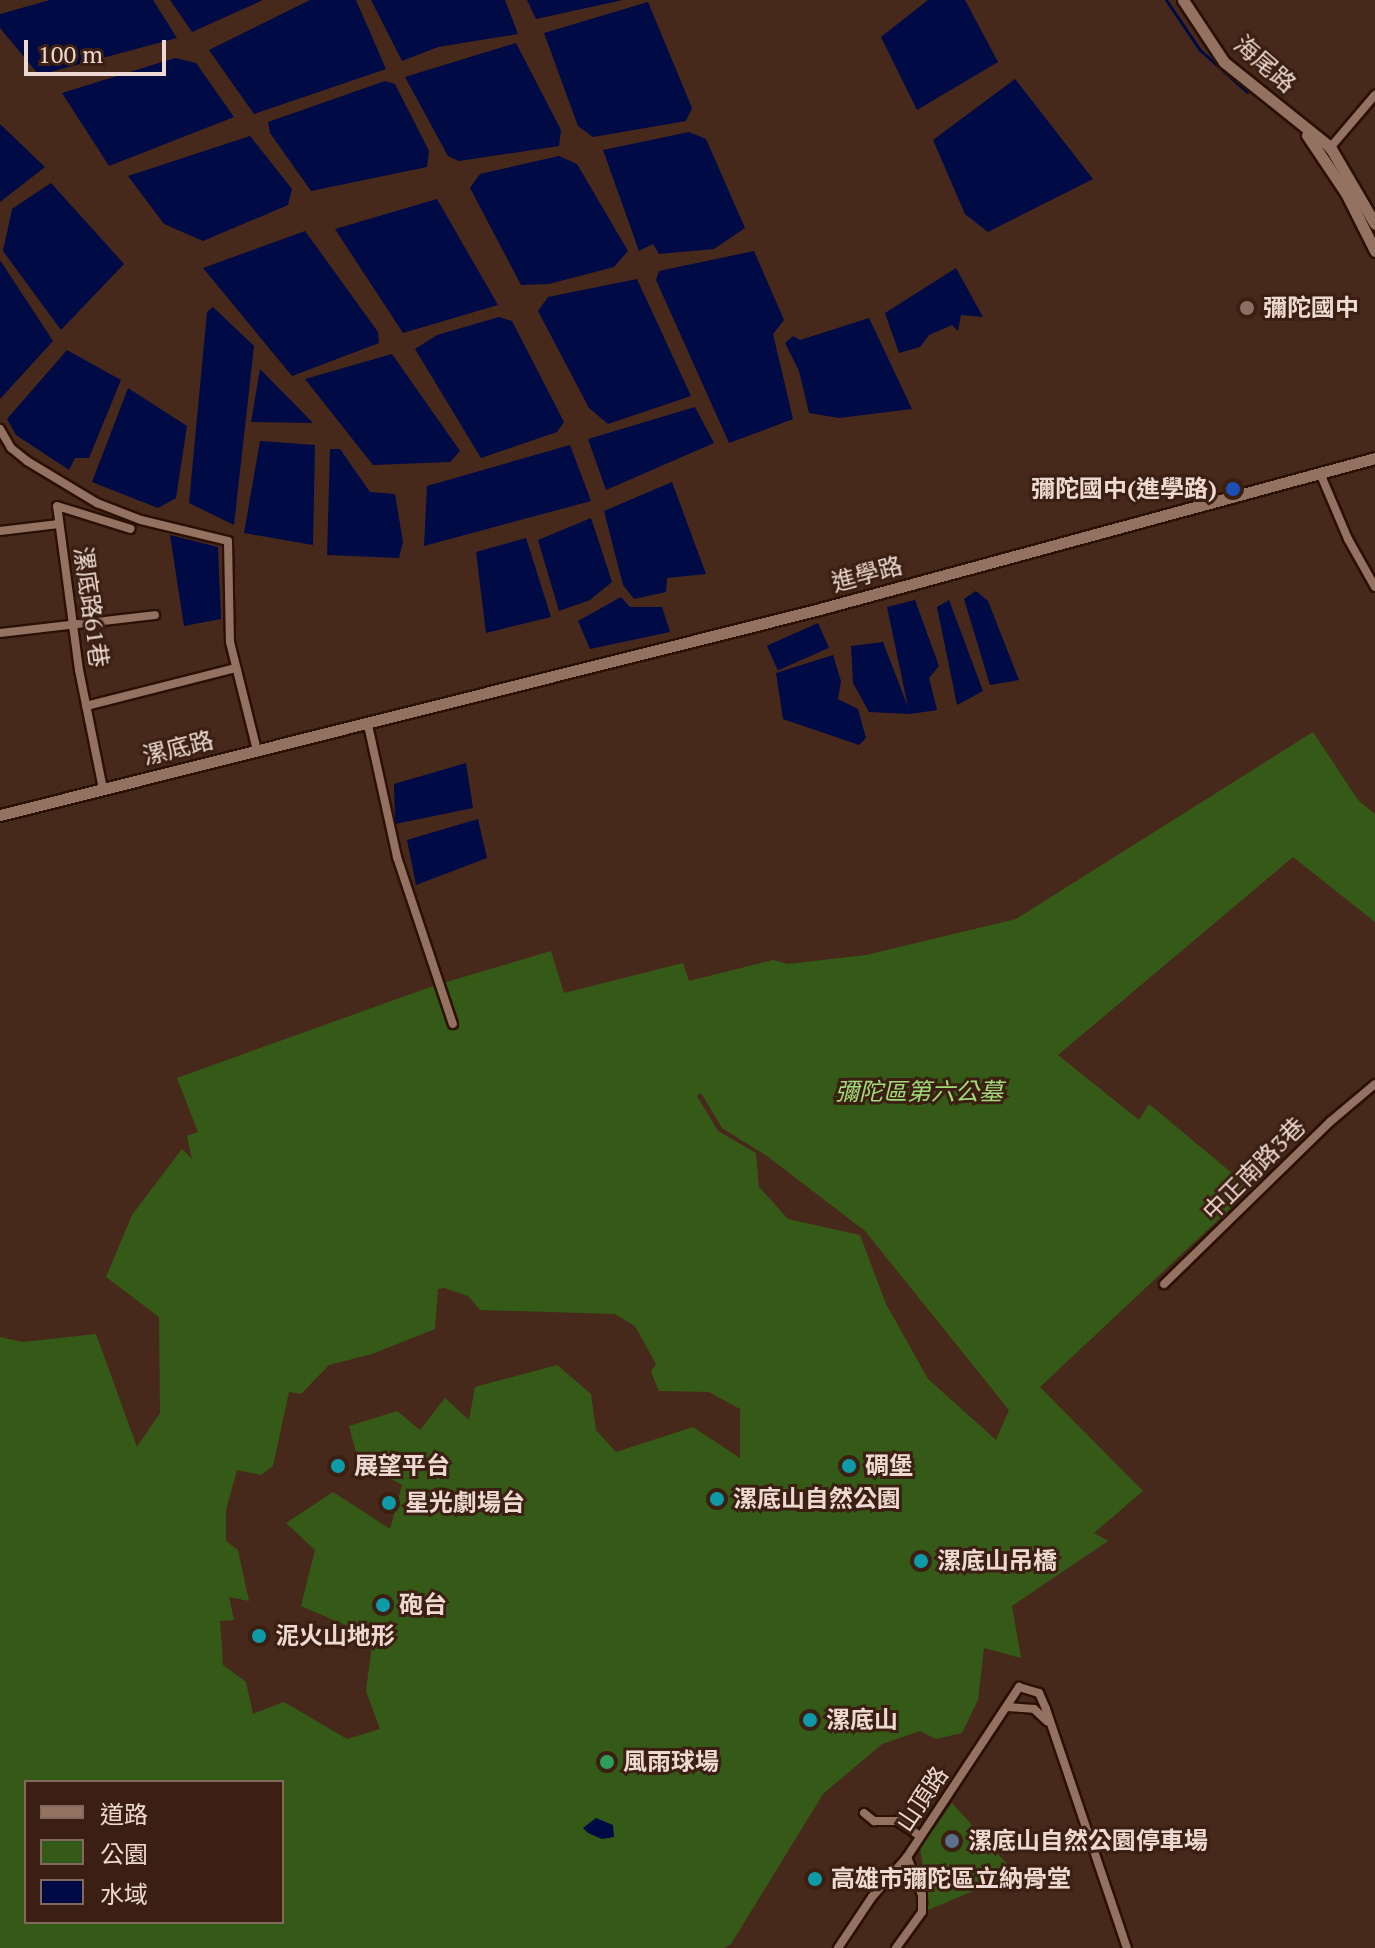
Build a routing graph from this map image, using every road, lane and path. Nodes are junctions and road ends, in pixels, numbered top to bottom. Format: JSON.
{"nodes":[{"id":1,"x":1183,"y":0,"type":"edge"},
{"id":2,"x":1375,"y":95,"type":"edge"},
{"id":3,"x":1326,"y":151,"type":"junction"},
{"id":4,"x":1375,"y":224,"type":"edge"},
{"id":5,"x":1375,"y":251,"type":"edge"},
{"id":6,"x":0,"y":429,"type":"edge"},
{"id":7,"x":1375,"y":458,"type":"edge"},
{"id":8,"x":1320,"y":473,"type":"junction"},
{"id":9,"x":59,"y":524,"type":"junction"},
{"id":10,"x":131,"y":529,"type":"dead end"},
{"id":11,"x":0,"y":531,"type":"edge"},
{"id":12,"x":1375,"y":587,"type":"edge"},
{"id":13,"x":155,"y":615,"type":"dead end"},
{"id":14,"x":72,"y":623,"type":"junction"},
{"id":15,"x":0,"y":633,"type":"edge"},
{"id":16,"x":236,"y":668,"type":"junction"},
{"id":17,"x":86,"y":706,"type":"junction"},
{"id":18,"x":368,"y":725,"type":"junction"},
{"id":19,"x":257,"y":750,"type":"junction"},
{"id":20,"x":103,"y":789,"type":"junction"},
{"id":21,"x":0,"y":815,"type":"edge"},
{"id":22,"x":453,"y":1024,"type":"dead end"},
{"id":23,"x":1375,"y":1085,"type":"edge"},
{"id":24,"x":1164,"y":1284,"type":"dead end"},
{"id":25,"x":1007,"y":1707,"type":"junction"},
{"id":26,"x":1050,"y":1725,"type":"junction"},
{"id":27,"x":864,"y":1813,"type":"dead end"},
{"id":28,"x":920,"y":1836,"type":"junction"},
{"id":29,"x":907,"y":1857,"type":"junction"},
{"id":30,"x":838,"y":1948,"type":"edge"},
{"id":31,"x":896,"y":1948,"type":"edge"},
{"id":32,"x":1127,"y":1948,"type":"edge"}],
"edges":[{"from":1,"to":3,"type":"street","name":"海尾路"},
{"from":2,"to":3,"type":"street"},
{"from":3,"to":4,"type":"street","name":"海尾路"},
{"from":3,"to":5,"type":"street","name":"海尾路"},
{"from":6,"to":16,"type":"street"},
{"from":7,"to":8,"type":"street","name":"進學路"},
{"from":8,"to":12,"type":"street"},
{"from":8,"to":18,"type":"street","name":"進學路"},
{"from":9,"to":10,"type":"street","name":"漯底路61巷"},
{"from":9,"to":11,"type":"street"},
{"from":9,"to":14,"type":"street","name":"漯底路61巷"},
{"from":13,"to":14,"type":"street"},
{"from":14,"to":15,"type":"street"},
{"from":14,"to":17,"type":"street","name":"漯底路61巷"},
{"from":16,"to":17,"type":"street"},
{"from":16,"to":19,"type":"street"},
{"from":17,"to":20,"type":"street","name":"漯底路61巷"},
{"from":18,"to":19,"type":"street","name":"漯底路"},
{"from":18,"to":22,"type":"street"},
{"from":19,"to":20,"type":"street","name":"漯底路"},
{"from":20,"to":21,"type":"street","name":"漯底路"},
{"from":23,"to":24,"type":"street","name":"中正南路3巷"},
{"from":25,"to":26,"type":"street"},
{"from":25,"to":26,"type":"street"},
{"from":25,"to":28,"type":"street","name":"山頂路"},
{"from":26,"to":32,"type":"street"},
{"from":27,"to":28,"type":"street"},
{"from":28,"to":29,"type":"street","name":"山頂路"},
{"from":29,"to":30,"type":"street","name":"山頂路"},
{"from":29,"to":31,"type":"street"}]}
